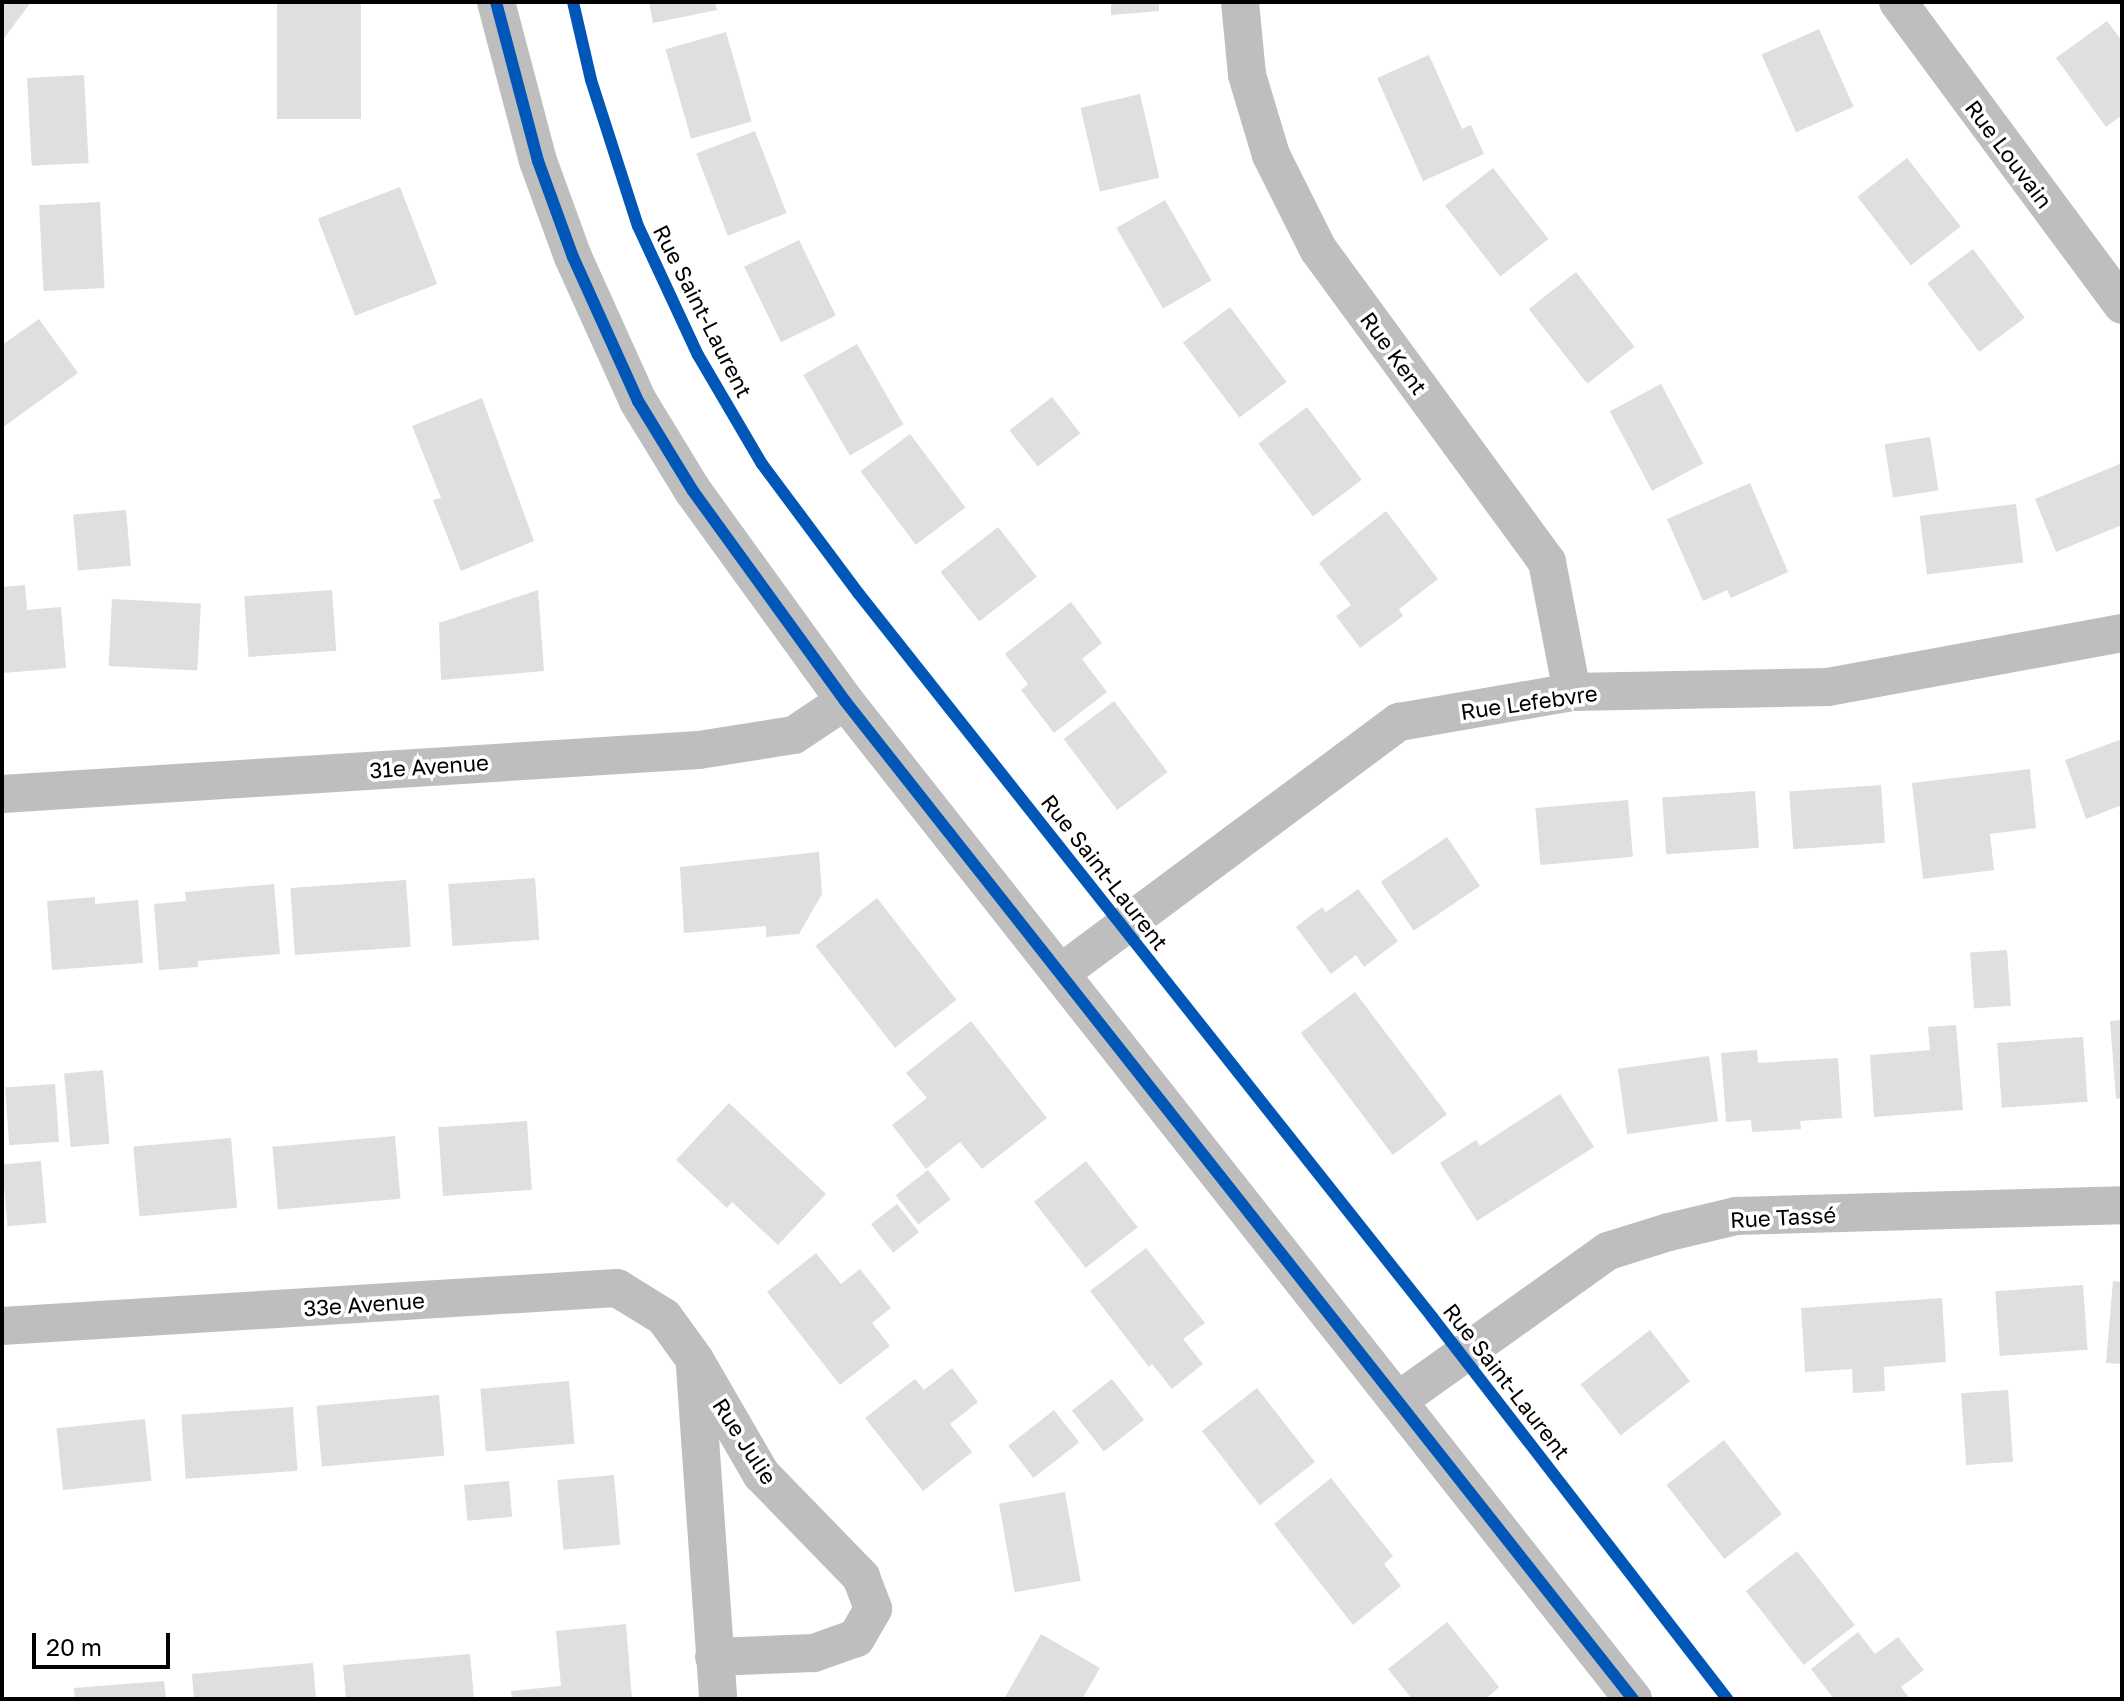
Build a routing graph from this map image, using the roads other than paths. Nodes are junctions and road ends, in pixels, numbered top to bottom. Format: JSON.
{"nodes":[{"id":1,"x":496,"y":2,"type":"edge"},
{"id":2,"x":1240,"y":2,"type":"edge"},
{"id":3,"x":1898,"y":2,"type":"edge"},
{"id":4,"x":2122,"y":305,"type":"edge"},
{"id":5,"x":2122,"y":633,"type":"edge"},
{"id":6,"x":1572,"y":692,"type":"junction"},
{"id":7,"x":845,"y":701,"type":"junction"},
{"id":8,"x":2,"y":794,"type":"edge"},
{"id":9,"x":1062,"y":972,"type":"junction"},
{"id":10,"x":2122,"y":1205,"type":"edge"},
{"id":11,"x":2,"y":1326,"type":"edge"},
{"id":12,"x":695,"y":1360,"type":"junction"},
{"id":13,"x":1399,"y":1400,"type":"junction"},
{"id":14,"x":714,"y":1657,"type":"junction"},
{"id":15,"x":718,"y":1699,"type":"edge"},
{"id":16,"x":1633,"y":1699,"type":"edge"}],
"edges":[{"from":1,"to":7,"type":"street"},
{"from":2,"to":6,"type":"street","name":"Rue Kent"},
{"from":3,"to":4,"type":"street","name":"Rue Louvain"},
{"from":5,"to":6,"type":"street","name":"Rue Lefebvre"},
{"from":6,"to":9,"type":"street","name":"Rue Lefebvre"},
{"from":7,"to":8,"type":"street","name":"31e Avenue"},
{"from":7,"to":9,"type":"street"},
{"from":9,"to":13,"type":"street"},
{"from":10,"to":13,"type":"street","name":"Rue Tassé"},
{"from":11,"to":12,"type":"street","name":"33e Avenue"},
{"from":12,"to":14,"type":"street","name":"Rue Julie"},
{"from":12,"to":14,"type":"street","name":"Rue Julie"},
{"from":13,"to":16,"type":"street"},
{"from":14,"to":15,"type":"street","name":"Rue Julie"}]}
